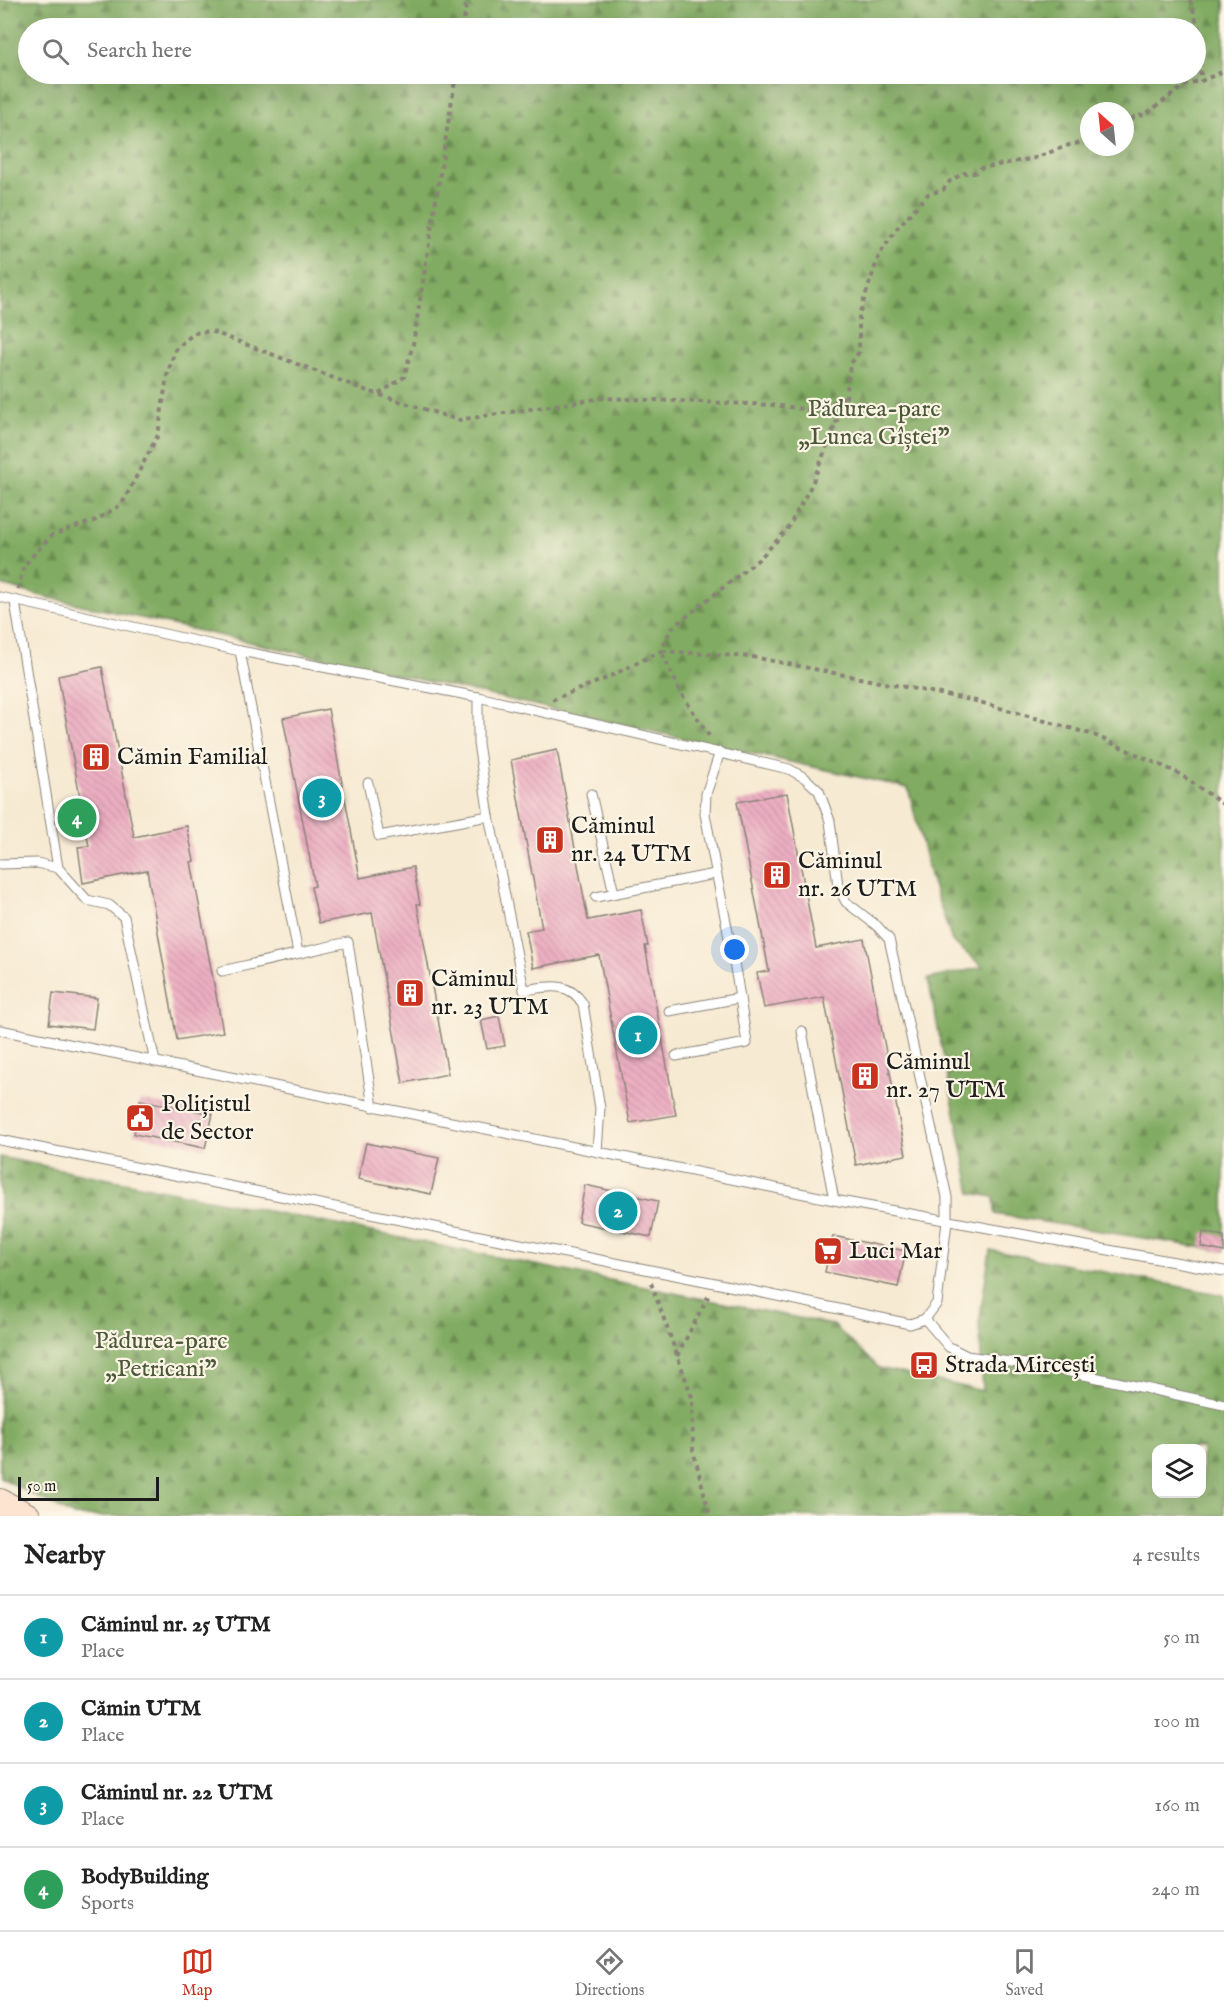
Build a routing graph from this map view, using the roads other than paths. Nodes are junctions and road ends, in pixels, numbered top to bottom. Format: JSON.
{"nodes":[{"id":1,"x":0,"y":597,"type":"edge"},
{"id":2,"x":15,"y":602,"type":"junction"},
{"id":3,"x":240,"y":651,"type":"junction"},
{"id":4,"x":478,"y":697,"type":"junction"},
{"id":5,"x":720,"y":752,"type":"junction"},
{"id":6,"x":368,"y":783,"type":"dead end"},
{"id":7,"x":591,"y":794,"type":"dead end"},
{"id":8,"x":489,"y":816,"type":"junction"},
{"id":9,"x":0,"y":864,"type":"edge"},
{"id":10,"x":58,"y":868,"type":"junction"},
{"id":11,"x":716,"y":874,"type":"junction"},
{"id":12,"x":614,"y":893,"type":"junction"},
{"id":13,"x":596,"y":897,"type":"dead end"},
{"id":14,"x":298,"y":953,"type":"junction"},
{"id":15,"x":222,"y":971,"type":"dead end"},
{"id":16,"x":740,"y":998,"type":"junction"},
{"id":17,"x":669,"y":1011,"type":"dead end"},
{"id":18,"x":0,"y":1030,"type":"edge"},
{"id":19,"x":802,"y":1030,"type":"dead end"},
{"id":20,"x":676,"y":1056,"type":"dead end"},
{"id":21,"x":155,"y":1062,"type":"junction"},
{"id":22,"x":373,"y":1107,"type":"junction"},
{"id":23,"x":0,"y":1140,"type":"edge"},
{"id":24,"x":597,"y":1152,"type":"junction"},
{"id":25,"x":834,"y":1200,"type":"junction"},
{"id":26,"x":947,"y":1222,"type":"junction"},
{"id":27,"x":1224,"y":1271,"type":"edge"},
{"id":28,"x":926,"y":1319,"type":"junction"},
{"id":29,"x":1224,"y":1405,"type":"edge"},
{"id":30,"x":0,"y":1502,"type":"edge"},
{"id":31,"x":27,"y":1516,"type":"edge"}],
"edges":[{"from":1,"to":2,"type":"lane"},
{"from":2,"to":3,"type":"lane"},
{"from":2,"to":10,"type":"lane"},
{"from":3,"to":4,"type":"lane"},
{"from":3,"to":14,"type":"lane"},
{"from":4,"to":5,"type":"lane"},
{"from":4,"to":8,"type":"lane"},
{"from":5,"to":11,"type":"lane"},
{"from":5,"to":26,"type":"lane"},
{"from":6,"to":8,"type":"lane"},
{"from":7,"to":12,"type":"lane"},
{"from":8,"to":24,"type":"lane"},
{"from":9,"to":10,"type":"lane"},
{"from":10,"to":21,"type":"lane"},
{"from":11,"to":12,"type":"lane"},
{"from":11,"to":16,"type":"lane"},
{"from":12,"to":13,"type":"lane"},
{"from":14,"to":15,"type":"lane"},
{"from":14,"to":22,"type":"lane"},
{"from":16,"to":17,"type":"lane"},
{"from":16,"to":20,"type":"lane"},
{"from":18,"to":21,"type":"lane"},
{"from":19,"to":25,"type":"lane"},
{"from":21,"to":22,"type":"lane"},
{"from":22,"to":24,"type":"lane"},
{"from":23,"to":28,"type":"lane"},
{"from":24,"to":25,"type":"lane"},
{"from":25,"to":26,"type":"lane"},
{"from":26,"to":27,"type":"lane"},
{"from":26,"to":28,"type":"lane"},
{"from":28,"to":29,"type":"lane"},
{"from":30,"to":31,"type":"main road"}]}
